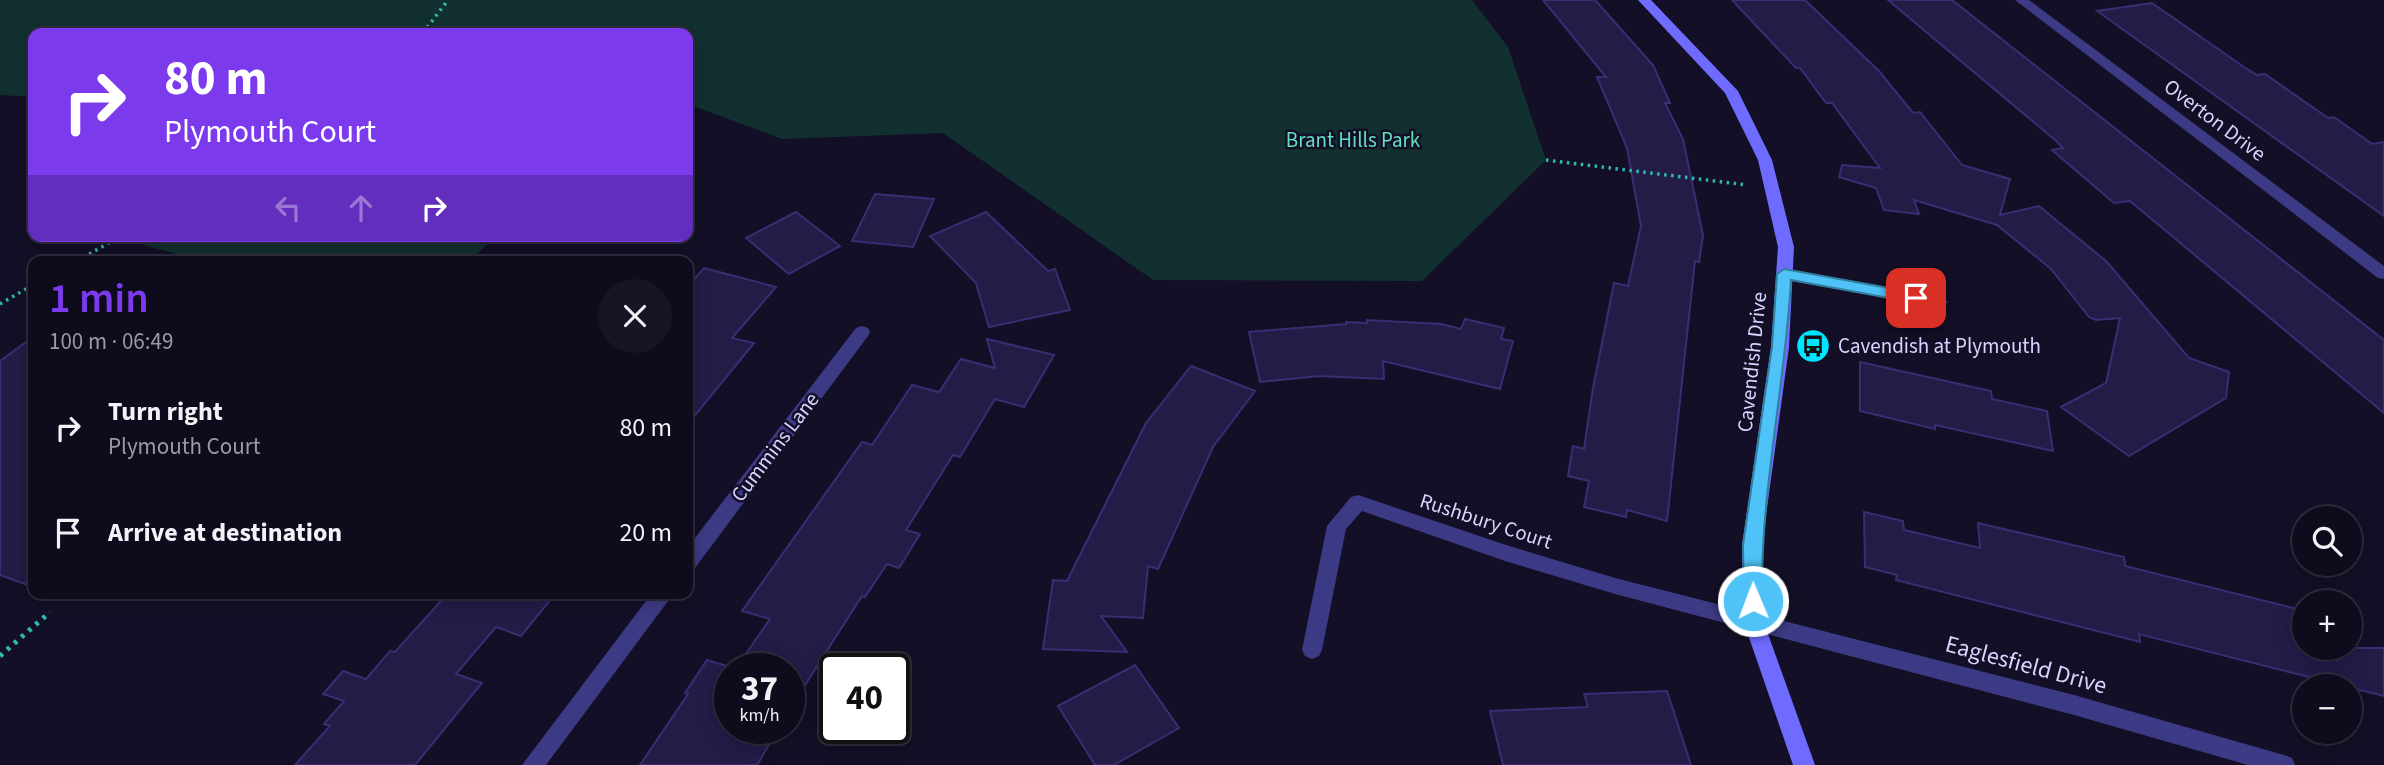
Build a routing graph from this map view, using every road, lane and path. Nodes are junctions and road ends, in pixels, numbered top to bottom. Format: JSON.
{"nodes":[{"id":1,"x":448,"y":0,"type":"edge"},
{"id":2,"x":1644,"y":0,"type":"edge"},
{"id":3,"x":2021,"y":0,"type":"edge"},
{"id":4,"x":427,"y":28,"type":"edge"},
{"id":5,"x":1546,"y":160,"type":"dead end"},
{"id":6,"x":1772,"y":188,"type":"junction"},
{"id":7,"x":110,"y":242,"type":"edge"},
{"id":8,"x":86,"y":256,"type":"edge"},
{"id":9,"x":1784,"y":274,"type":"junction"},
{"id":10,"x":2384,"y":274,"type":"edge"},
{"id":11,"x":28,"y":288,"type":"edge"},
{"id":12,"x":1940,"y":302,"type":"dead end"},
{"id":13,"x":0,"y":304,"type":"edge"},
{"id":14,"x":862,"y":332,"type":"dead end"},
{"id":15,"x":693,"y":555,"type":"edge"},
{"id":16,"x":659,"y":599,"type":"edge"},
{"id":17,"x":50,"y":612,"type":"dead end"},
{"id":18,"x":1753,"y":620,"type":"junction"},
{"id":19,"x":1312,"y":650,"type":"dead end"},
{"id":20,"x":0,"y":656,"type":"edge"},
{"id":21,"x":533,"y":765,"type":"edge"},
{"id":22,"x":1804,"y":765,"type":"edge"},
{"id":23,"x":2284,"y":765,"type":"edge"}],
"edges":[{"from":1,"to":4,"type":"path"},
{"from":2,"to":6,"type":"street","name":"Cavendish Drive"},
{"from":3,"to":10,"type":"street","name":"Overton Drive"},
{"from":5,"to":6,"type":"path"},
{"from":6,"to":9,"type":"street","name":"Cavendish Drive"},
{"from":7,"to":8,"type":"path"},
{"from":9,"to":12,"type":"street"},
{"from":9,"to":18,"type":"street","name":"Cavendish Drive"},
{"from":11,"to":13,"type":"path"},
{"from":14,"to":15,"type":"street","name":"Cummins Lane"},
{"from":16,"to":21,"type":"street"},
{"from":17,"to":20,"type":"path"},
{"from":18,"to":19,"type":"street","name":"Rushbury Court"},
{"from":18,"to":22,"type":"street","name":"Cavendish Drive"},
{"from":18,"to":23,"type":"street","name":"Eaglesfield Drive"}]}
